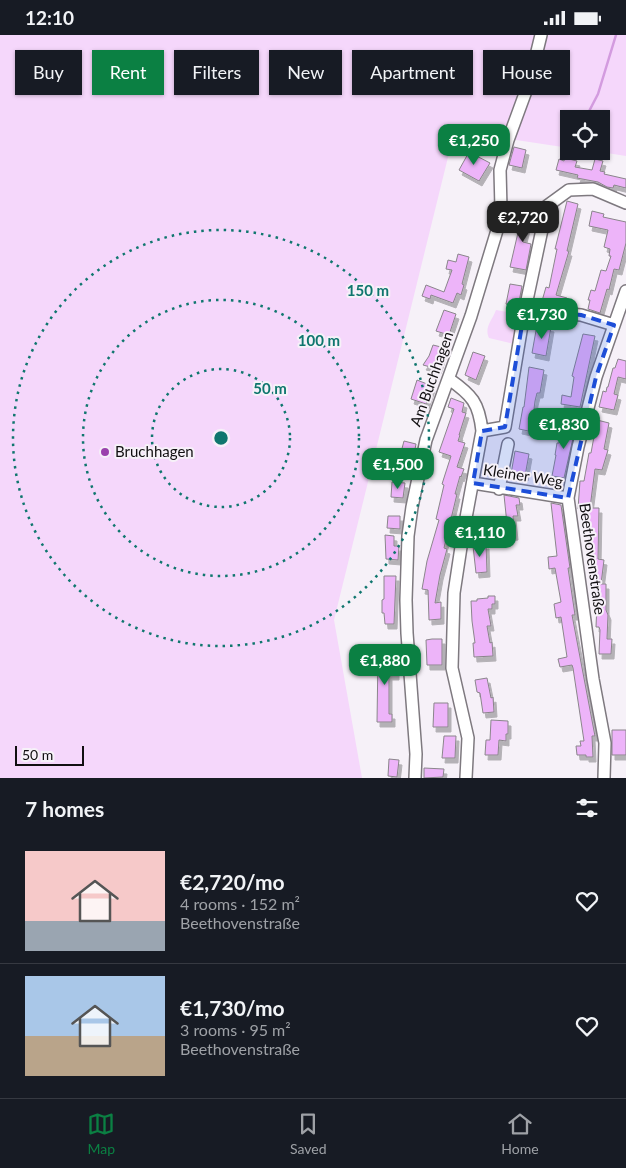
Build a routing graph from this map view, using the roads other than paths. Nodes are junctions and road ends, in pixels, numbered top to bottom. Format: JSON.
{"nodes":[{"id":1,"x":541,"y":35,"type":"edge"},
{"id":2,"x":626,"y":203,"type":"edge"},
{"id":3,"x":626,"y":291,"type":"edge"},
{"id":4,"x":523,"y":319,"type":"junction"},
{"id":5,"x":614,"y":325,"type":"junction"},
{"id":6,"x":448,"y":379,"type":"junction"},
{"id":7,"x":482,"y":431,"type":"junction"},
{"id":8,"x":508,"y":443,"type":"dead end"},
{"id":9,"x":473,"y":483,"type":"junction"},
{"id":10,"x":499,"y":489,"type":"junction"},
{"id":11,"x":568,"y":498,"type":"junction"},
{"id":12,"x":415,"y":778,"type":"edge"},
{"id":13,"x":466,"y":778,"type":"edge"},
{"id":14,"x":604,"y":778,"type":"edge"}],
"edges":[{"from":1,"to":6,"type":"street","name":"Am Buchhagen"},
{"from":2,"to":4,"type":"street"},
{"from":3,"to":5,"type":"street","name":"Beethovenstraße"},
{"from":4,"to":5,"type":"street"},
{"from":4,"to":7,"type":"street"},
{"from":5,"to":11,"type":"street","name":"Beethovenstraße"},
{"from":6,"to":7,"type":"street"},
{"from":6,"to":12,"type":"street","name":"Am Buchhagen"},
{"from":7,"to":9,"type":"street"},
{"from":8,"to":10,"type":"street"},
{"from":9,"to":10,"type":"street","name":"Kleiner Weg"},
{"from":9,"to":13,"type":"street"},
{"from":10,"to":11,"type":"street","name":"Kleiner Weg"},
{"from":11,"to":14,"type":"street","name":"Beethovenstraße"}]}
